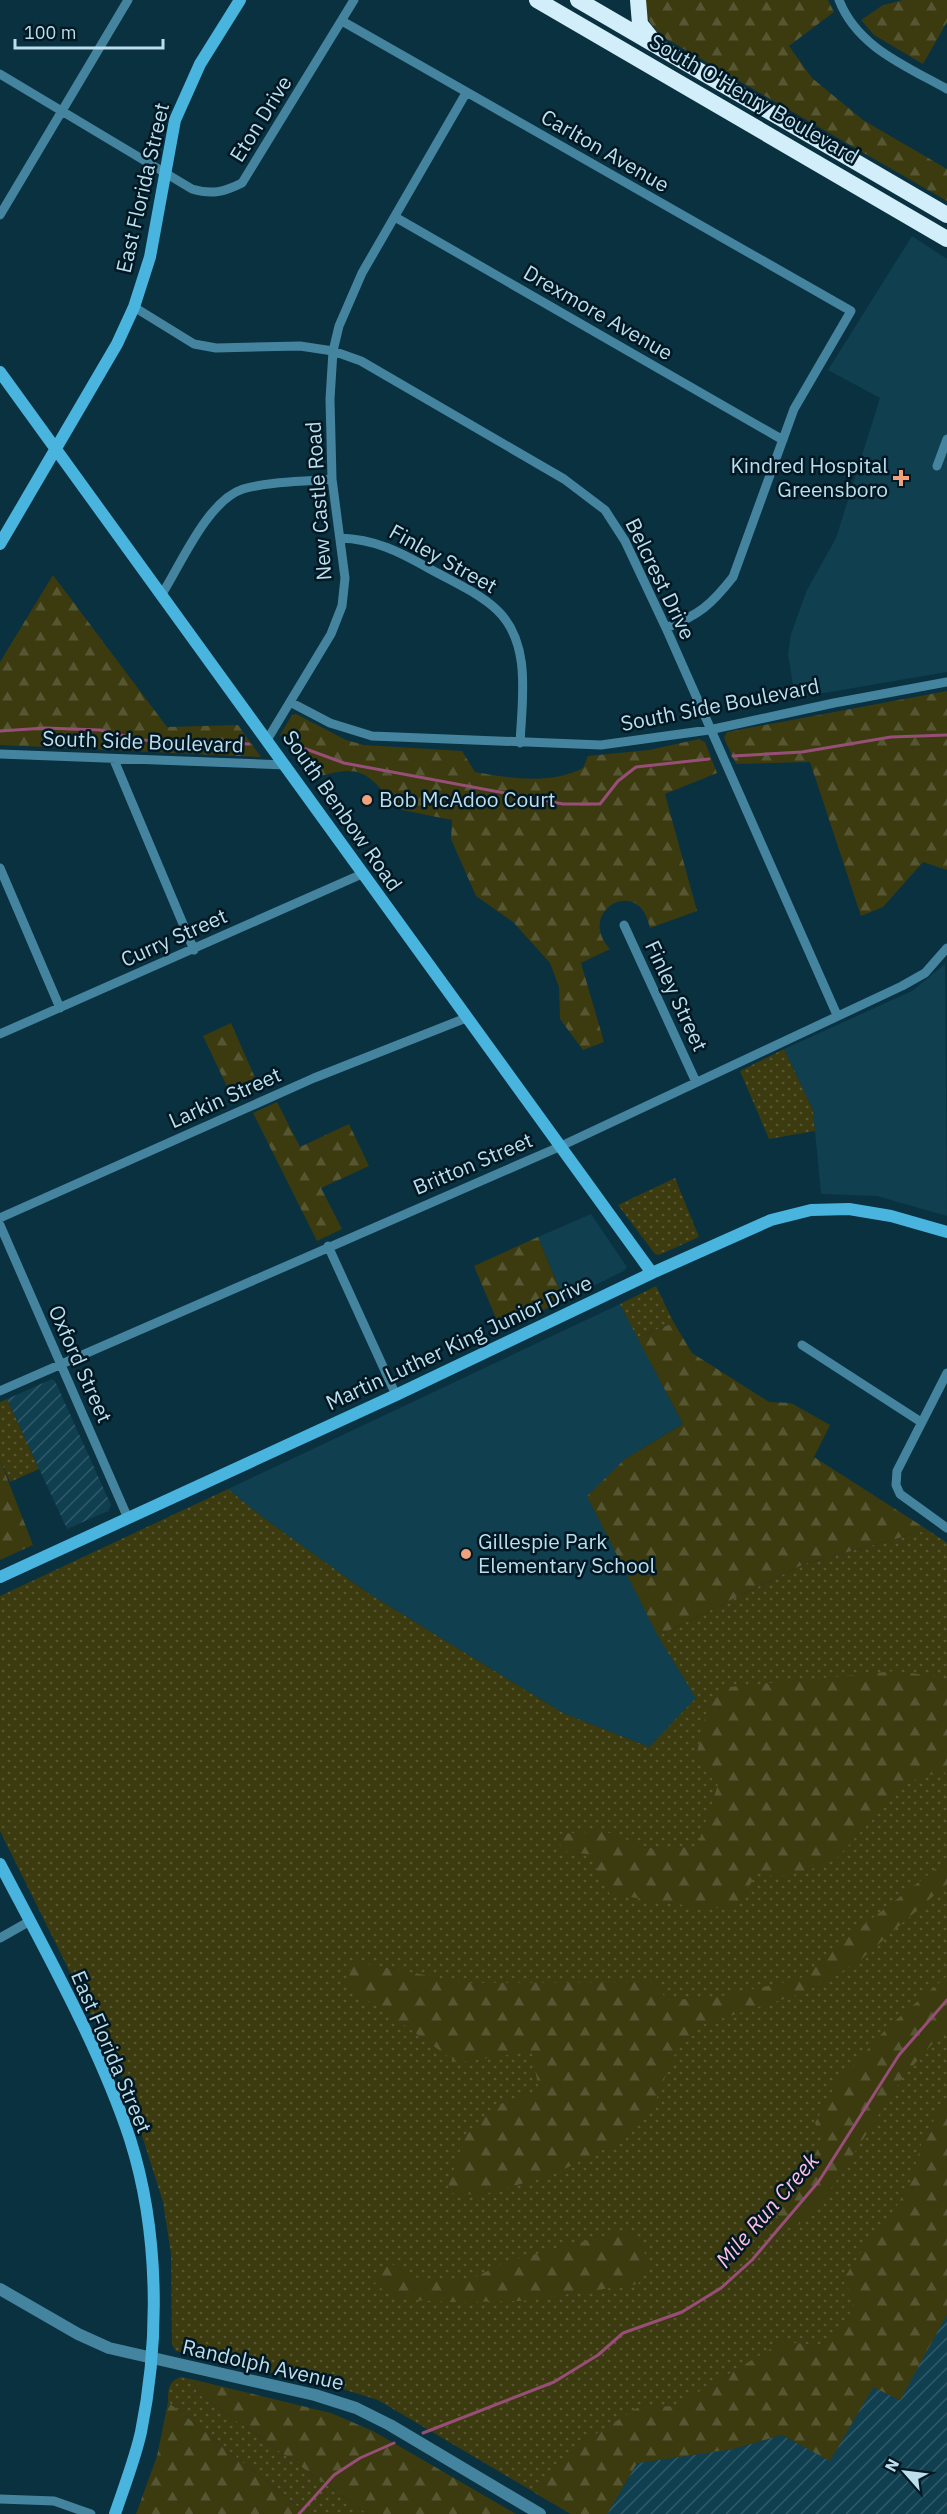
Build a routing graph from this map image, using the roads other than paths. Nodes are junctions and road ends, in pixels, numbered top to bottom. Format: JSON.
{"nodes":[{"id":1,"x":128,"y":0,"type":"edge"},
{"id":2,"x":240,"y":0,"type":"edge"},
{"id":3,"x":354,"y":0,"type":"edge"},
{"id":4,"x":537,"y":0,"type":"edge"},
{"id":5,"x":578,"y":0,"type":"edge"},
{"id":6,"x":638,"y":0,"type":"edge"},
{"id":7,"x":839,"y":0,"type":"edge"},
{"id":8,"x":342,"y":21,"type":"junction"},
{"id":9,"x":669,"y":54,"type":"junction"},
{"id":10,"x":0,"y":74,"type":"edge"},
{"id":11,"x":947,"y":89,"type":"edge"},
{"id":12,"x":466,"y":93,"type":"junction"},
{"id":13,"x":62,"y":112,"type":"junction"},
{"id":14,"x":164,"y":172,"type":"junction"},
{"id":15,"x":0,"y":215,"type":"edge"},
{"id":16,"x":947,"y":215,"type":"edge"},
{"id":17,"x":395,"y":217,"type":"junction"},
{"id":18,"x":947,"y":239,"type":"edge"},
{"id":19,"x":134,"y":307,"type":"junction"},
{"id":20,"x":333,"y":351,"type":"junction"},
{"id":21,"x":0,"y":372,"type":"edge"},
{"id":22,"x":947,"y":439,"type":"edge"},
{"id":23,"x":783,"y":440,"type":"junction"},
{"id":24,"x":56,"y":449,"type":"junction"},
{"id":25,"x":937,"y":466,"type":"dead end"},
{"id":26,"x":332,"y":479,"type":"junction"},
{"id":27,"x":340,"y":538,"type":"junction"},
{"id":28,"x":0,"y":544,"type":"edge"},
{"id":29,"x":162,"y":594,"type":"junction"},
{"id":30,"x":666,"y":628,"type":"junction"},
{"id":31,"x":947,"y":682,"type":"edge"},
{"id":32,"x":290,"y":702,"type":"junction"},
{"id":33,"x":709,"y":730,"type":"junction"},
{"id":34,"x":267,"y":740,"type":"junction"},
{"id":35,"x":520,"y":742,"type":"junction"},
{"id":36,"x":0,"y":754,"type":"edge"},
{"id":37,"x":114,"y":760,"type":"junction"},
{"id":38,"x":286,"y":765,"type":"junction"},
{"id":39,"x":0,"y":868,"type":"edge"},
{"id":40,"x":362,"y":874,"type":"junction"},
{"id":41,"x":624,"y":925,"type":"dead end"},
{"id":42,"x":947,"y":948,"type":"edge"},
{"id":43,"x":194,"y":950,"type":"junction"},
{"id":44,"x":60,"y":1008,"type":"junction"},
{"id":45,"x":837,"y":1015,"type":"junction"},
{"id":46,"x":466,"y":1018,"type":"junction"},
{"id":47,"x":0,"y":1034,"type":"edge"},
{"id":48,"x":696,"y":1082,"type":"junction"},
{"id":49,"x":559,"y":1147,"type":"junction"},
{"id":50,"x":0,"y":1218,"type":"edge"},
{"id":51,"x":0,"y":1225,"type":"edge"},
{"id":52,"x":947,"y":1232,"type":"edge"},
{"id":53,"x":328,"y":1246,"type":"junction"},
{"id":54,"x":652,"y":1273,"type":"junction"},
{"id":55,"x":802,"y":1345,"type":"dead end"},
{"id":56,"x":60,"y":1365,"type":"junction"},
{"id":57,"x":947,"y":1373,"type":"edge"},
{"id":58,"x":0,"y":1391,"type":"edge"},
{"id":59,"x":396,"y":1395,"type":"junction"},
{"id":60,"x":921,"y":1422,"type":"junction"},
{"id":61,"x":127,"y":1516,"type":"junction"},
{"id":62,"x":947,"y":1527,"type":"edge"},
{"id":63,"x":0,"y":1577,"type":"edge"},
{"id":64,"x":0,"y":1864,"type":"edge"},
{"id":65,"x":30,"y":1921,"type":"junction"},
{"id":66,"x":0,"y":1938,"type":"edge"},
{"id":67,"x":0,"y":2289,"type":"edge"},
{"id":68,"x":151,"y":2359,"type":"junction"},
{"id":69,"x":0,"y":2499,"type":"edge"},
{"id":70,"x":91,"y":2514,"type":"edge"},
{"id":71,"x":115,"y":2514,"type":"edge"},
{"id":72,"x":540,"y":2514,"type":"edge"}],
"edges":[{"from":1,"to":13,"type":"street"},
{"from":2,"to":14,"type":"main road","name":"East Florida Street"},
{"from":3,"to":8,"type":"street","name":"Eton Drive"},
{"from":4,"to":18,"type":"highway","name":"South O'Henry Boulevard"},
{"from":5,"to":9,"type":"highway","name":"South O'Henry Boulevard"},
{"from":6,"to":9,"type":"highway"},
{"from":7,"to":11,"type":"street"},
{"from":8,"to":12,"type":"street","name":"Carlton Avenue"},
{"from":8,"to":14,"type":"street","name":"Eton Drive"},
{"from":9,"to":16,"type":"highway","name":"South O'Henry Boulevard"},
{"from":10,"to":13,"type":"street","name":"Eton Drive"},
{"from":12,"to":17,"type":"street","name":"New Castle Road"},
{"from":12,"to":23,"type":"street","name":"Carlton Avenue"},
{"from":13,"to":14,"type":"street","name":"Eton Drive"},
{"from":13,"to":15,"type":"street"},
{"from":14,"to":19,"type":"main road","name":"East Florida Street"},
{"from":17,"to":20,"type":"street","name":"New Castle Road"},
{"from":17,"to":23,"type":"street","name":"Drexmore Avenue"},
{"from":19,"to":20,"type":"street","name":"Belcrest Drive"},
{"from":19,"to":24,"type":"main road","name":"East Florida Street"},
{"from":20,"to":26,"type":"street","name":"New Castle Road"},
{"from":20,"to":30,"type":"street","name":"Belcrest Drive"},
{"from":21,"to":24,"type":"main road","name":"South Benbow Road"},
{"from":22,"to":25,"type":"street"},
{"from":23,"to":30,"type":"street"},
{"from":24,"to":28,"type":"main road","name":"East Florida Street"},
{"from":24,"to":29,"type":"main road","name":"South Benbow Road"},
{"from":26,"to":27,"type":"street","name":"New Castle Road"},
{"from":26,"to":29,"type":"street"},
{"from":27,"to":32,"type":"street","name":"New Castle Road"},
{"from":27,"to":35,"type":"street","name":"Finley Street"},
{"from":29,"to":34,"type":"main road","name":"South Benbow Road"},
{"from":30,"to":33,"type":"street","name":"Belcrest Drive"},
{"from":31,"to":33,"type":"street","name":"South Side Boulevard"},
{"from":32,"to":34,"type":"street","name":"New Castle Road"},
{"from":32,"to":35,"type":"street","name":"South Side Boulevard"},
{"from":33,"to":35,"type":"street","name":"South Side Boulevard"},
{"from":33,"to":45,"type":"street","name":"Belcrest Drive"},
{"from":34,"to":38,"type":"main road","name":"South Benbow Road"},
{"from":36,"to":37,"type":"street","name":"South Side Boulevard"},
{"from":37,"to":38,"type":"street","name":"South Side Boulevard"},
{"from":37,"to":43,"type":"street"},
{"from":38,"to":40,"type":"main road","name":"South Benbow Road"},
{"from":39,"to":44,"type":"street"},
{"from":40,"to":43,"type":"street","name":"Curry Street"},
{"from":40,"to":46,"type":"main road","name":"South Benbow Road"},
{"from":41,"to":48,"type":"street","name":"Finley Street"},
{"from":42,"to":45,"type":"street","name":"Britton Street"},
{"from":43,"to":44,"type":"street","name":"Curry Street"},
{"from":44,"to":47,"type":"street","name":"Curry Street"},
{"from":45,"to":48,"type":"street","name":"Britton Street"},
{"from":46,"to":49,"type":"main road","name":"South Benbow Road"},
{"from":46,"to":50,"type":"street","name":"Larkin Street"},
{"from":48,"to":49,"type":"street","name":"Britton Street"},
{"from":49,"to":53,"type":"street","name":"Britton Street"},
{"from":49,"to":54,"type":"main road","name":"South Benbow Road"},
{"from":51,"to":56,"type":"street","name":"Oxford Street"},
{"from":52,"to":54,"type":"main road","name":"Martin Luther King Junior Drive"},
{"from":53,"to":56,"type":"street","name":"Britton Street"},
{"from":53,"to":59,"type":"street"},
{"from":54,"to":59,"type":"main road","name":"Martin Luther King Junior Drive"},
{"from":55,"to":60,"type":"street"},
{"from":56,"to":58,"type":"street","name":"Britton Street"},
{"from":56,"to":61,"type":"street","name":"Oxford Street"},
{"from":57,"to":60,"type":"street"},
{"from":59,"to":61,"type":"main road","name":"Martin Luther King Junior Drive"},
{"from":60,"to":62,"type":"street"},
{"from":61,"to":63,"type":"main road","name":"Martin Luther King Junior Drive"},
{"from":64,"to":65,"type":"main road","name":"East Florida Street"},
{"from":65,"to":66,"type":"street"},
{"from":65,"to":68,"type":"main road","name":"East Florida Street"},
{"from":67,"to":68,"type":"street","name":"Randolph Avenue"},
{"from":68,"to":71,"type":"main road","name":"East Florida Street"},
{"from":68,"to":72,"type":"street","name":"Randolph Avenue"},
{"from":69,"to":70,"type":"street"}]}
